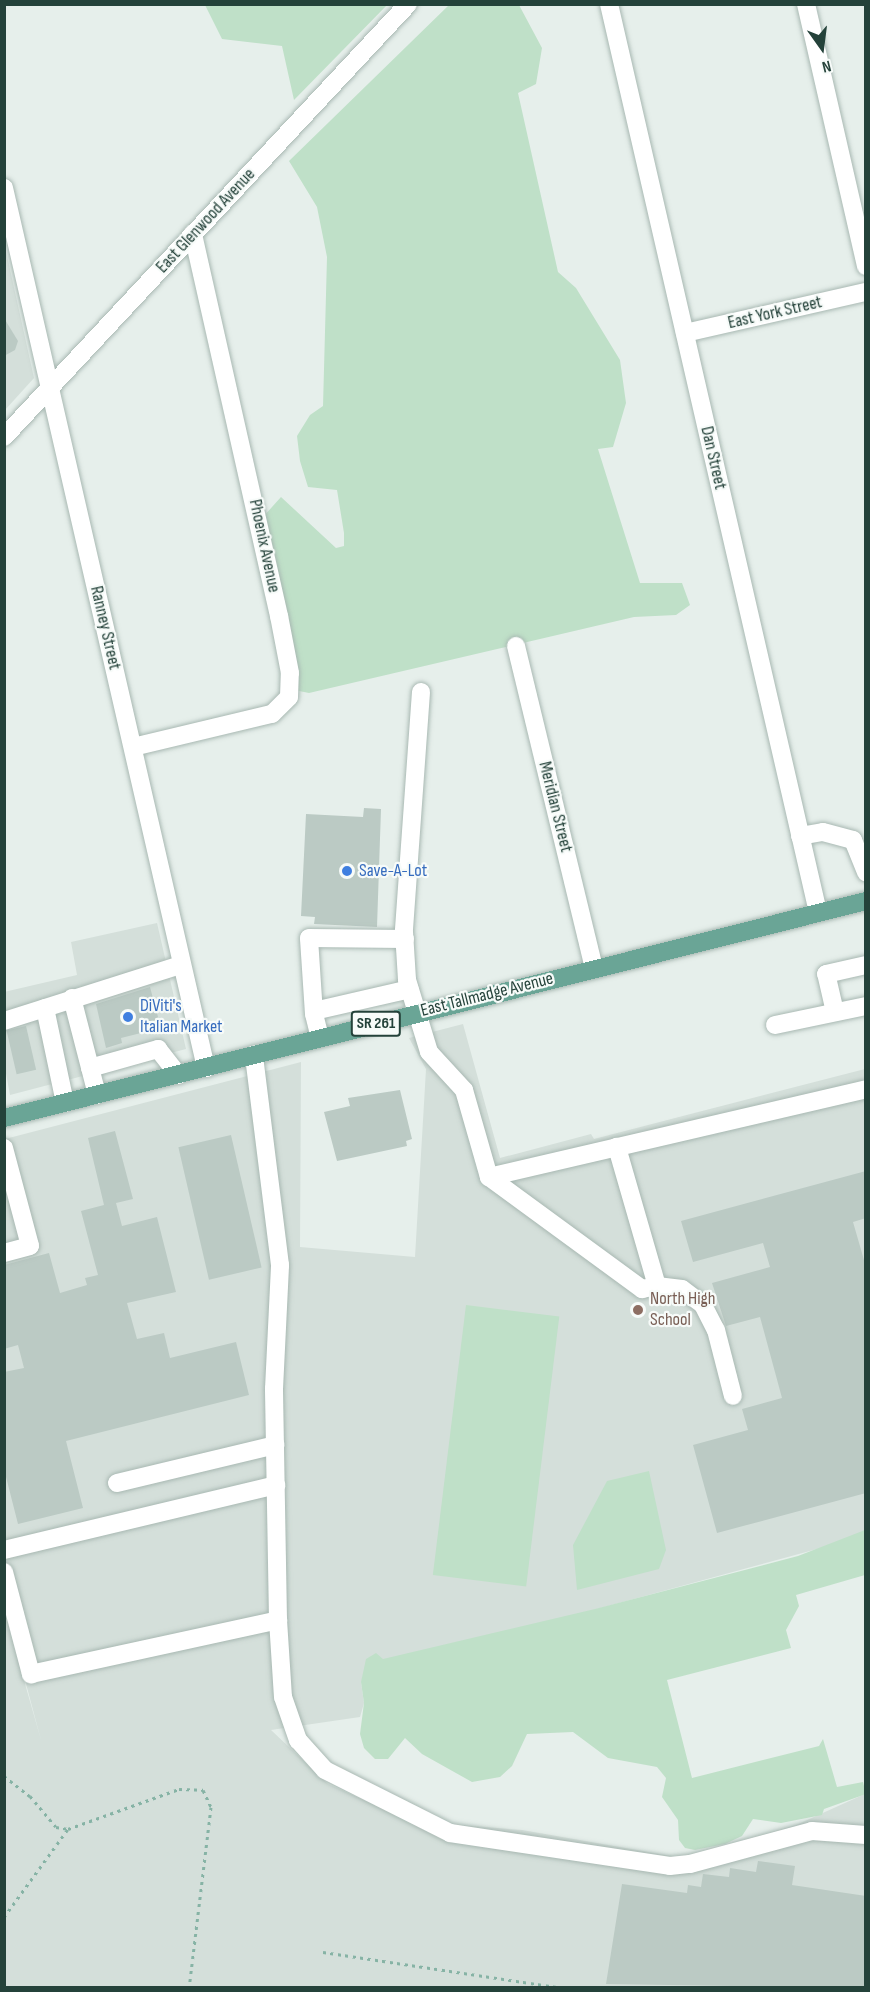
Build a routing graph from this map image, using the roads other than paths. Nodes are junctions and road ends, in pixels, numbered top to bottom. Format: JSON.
{"nodes":[{"id":1,"x":408,"y":4,"type":"edge"},
{"id":2,"x":609,"y":4,"type":"edge"},
{"id":3,"x":806,"y":4,"type":"edge"},
{"id":4,"x":4,"y":188,"type":"edge"},
{"id":5,"x":193,"y":234,"type":"junction"},
{"id":6,"x":866,"y":266,"type":"edge"},
{"id":7,"x":866,"y":292,"type":"edge"},
{"id":8,"x":685,"y":333,"type":"junction"},
{"id":9,"x":53,"y":386,"type":"junction"},
{"id":10,"x":4,"y":437,"type":"edge"},
{"id":11,"x":516,"y":646,"type":"dead end"},
{"id":12,"x":421,"y":692,"type":"dead end"},
{"id":13,"x":134,"y":747,"type":"junction"},
{"id":14,"x":800,"y":836,"type":"junction"},
{"id":15,"x":866,"y":873,"type":"edge"},
{"id":16,"x":866,"y":902,"type":"edge"},
{"id":17,"x":818,"y":912,"type":"junction"},
{"id":18,"x":405,"y":939,"type":"junction"},
{"id":19,"x":181,"y":965,"type":"junction"},
{"id":20,"x":866,"y":965,"type":"edge"},
{"id":21,"x":594,"y":968,"type":"junction"},
{"id":22,"x":410,"y":989,"type":"junction"},
{"id":23,"x":72,"y":998,"type":"junction"},
{"id":24,"x":866,"y":1006,"type":"edge"},
{"id":25,"x":39,"y":1011,"type":"junction"},
{"id":26,"x":314,"y":1011,"type":"junction"},
{"id":27,"x":834,"y":1012,"type":"junction"},
{"id":28,"x":417,"y":1014,"type":"junction"},
{"id":29,"x":4,"y":1021,"type":"edge"},
{"id":30,"x":775,"y":1025,"type":"dead end"},
{"id":31,"x":320,"y":1038,"type":"junction"},
{"id":32,"x":254,"y":1055,"type":"junction"},
{"id":33,"x":90,"y":1068,"type":"junction"},
{"id":34,"x":206,"y":1068,"type":"junction"},
{"id":35,"x":178,"y":1075,"type":"junction"},
{"id":36,"x":866,"y":1089,"type":"edge"},
{"id":37,"x":97,"y":1095,"type":"junction"},
{"id":38,"x":65,"y":1103,"type":"junction"},
{"id":39,"x":4,"y":1118,"type":"edge"},
{"id":40,"x":617,"y":1147,"type":"junction"},
{"id":41,"x":4,"y":1148,"type":"edge"},
{"id":42,"x":489,"y":1177,"type":"junction"},
{"id":43,"x":4,"y":1253,"type":"edge"},
{"id":44,"x":657,"y":1286,"type":"junction"},
{"id":45,"x":733,"y":1396,"type":"dead end"},
{"id":46,"x":275,"y":1445,"type":"junction"},
{"id":47,"x":117,"y":1483,"type":"dead end"},
{"id":48,"x":276,"y":1485,"type":"junction"},
{"id":49,"x":4,"y":1550,"type":"edge"},
{"id":50,"x":4,"y":1572,"type":"edge"},
{"id":51,"x":278,"y":1620,"type":"junction"},
{"id":52,"x":866,"y":1834,"type":"edge"}],
"edges":[{"from":1,"to":5,"type":"street","name":"East Glenwood Avenue"},
{"from":2,"to":8,"type":"street","name":"Dan Street"},
{"from":3,"to":6,"type":"street"},
{"from":4,"to":9,"type":"street","name":"Ranney Street"},
{"from":5,"to":9,"type":"street","name":"East Glenwood Avenue"},
{"from":5,"to":13,"type":"street","name":"Phoenix Avenue"},
{"from":7,"to":8,"type":"street","name":"East York Street"},
{"from":8,"to":14,"type":"street","name":"Dan Street"},
{"from":9,"to":10,"type":"street","name":"East Glenwood Avenue"},
{"from":9,"to":13,"type":"street","name":"Ranney Street"},
{"from":11,"to":21,"type":"street","name":"Meridian Street"},
{"from":12,"to":18,"type":"street"},
{"from":13,"to":19,"type":"street","name":"Ranney Street"},
{"from":14,"to":15,"type":"street"},
{"from":14,"to":17,"type":"street","name":"Dan Street"},
{"from":16,"to":17,"type":"main road","name":"East Tallmadge Avenue","number":"SR 261"},
{"from":17,"to":21,"type":"main road","name":"East Tallmadge Avenue","number":"SR 261"},
{"from":18,"to":22,"type":"street"},
{"from":18,"to":26,"type":"street"},
{"from":19,"to":23,"type":"street"},
{"from":19,"to":34,"type":"street","name":"Ranney Street"},
{"from":20,"to":27,"type":"street"},
{"from":21,"to":28,"type":"main road","name":"East Tallmadge Avenue","number":"SR 261"},
{"from":22,"to":26,"type":"street"},
{"from":22,"to":28,"type":"street"},
{"from":23,"to":25,"type":"street"},
{"from":23,"to":33,"type":"street"},
{"from":24,"to":27,"type":"street"},
{"from":25,"to":29,"type":"street"},
{"from":25,"to":38,"type":"street"},
{"from":26,"to":31,"type":"street"},
{"from":27,"to":30,"type":"street"},
{"from":28,"to":31,"type":"main road","name":"East Tallmadge Avenue","number":"SR 261"},
{"from":28,"to":42,"type":"street"},
{"from":31,"to":32,"type":"main road","name":"East Tallmadge Avenue","number":"SR 261"},
{"from":32,"to":34,"type":"main road","name":"East Tallmadge Avenue","number":"SR 261"},
{"from":32,"to":46,"type":"street"},
{"from":33,"to":35,"type":"street"},
{"from":33,"to":37,"type":"street"},
{"from":34,"to":35,"type":"main road","name":"East Tallmadge Avenue","number":"SR 261"},
{"from":35,"to":37,"type":"main road","name":"East Tallmadge Avenue","number":"SR 261"},
{"from":36,"to":40,"type":"street"},
{"from":37,"to":38,"type":"main road","name":"East Tallmadge Avenue","number":"SR 261"},
{"from":38,"to":39,"type":"main road","name":"East Tallmadge Avenue","number":"SR 261"},
{"from":40,"to":42,"type":"street"},
{"from":40,"to":44,"type":"street"},
{"from":41,"to":43,"type":"street"},
{"from":42,"to":44,"type":"street"},
{"from":44,"to":45,"type":"street"},
{"from":46,"to":47,"type":"street"},
{"from":46,"to":48,"type":"street"},
{"from":48,"to":49,"type":"street"},
{"from":48,"to":51,"type":"street"},
{"from":50,"to":51,"type":"street"},
{"from":51,"to":52,"type":"street"}]}
